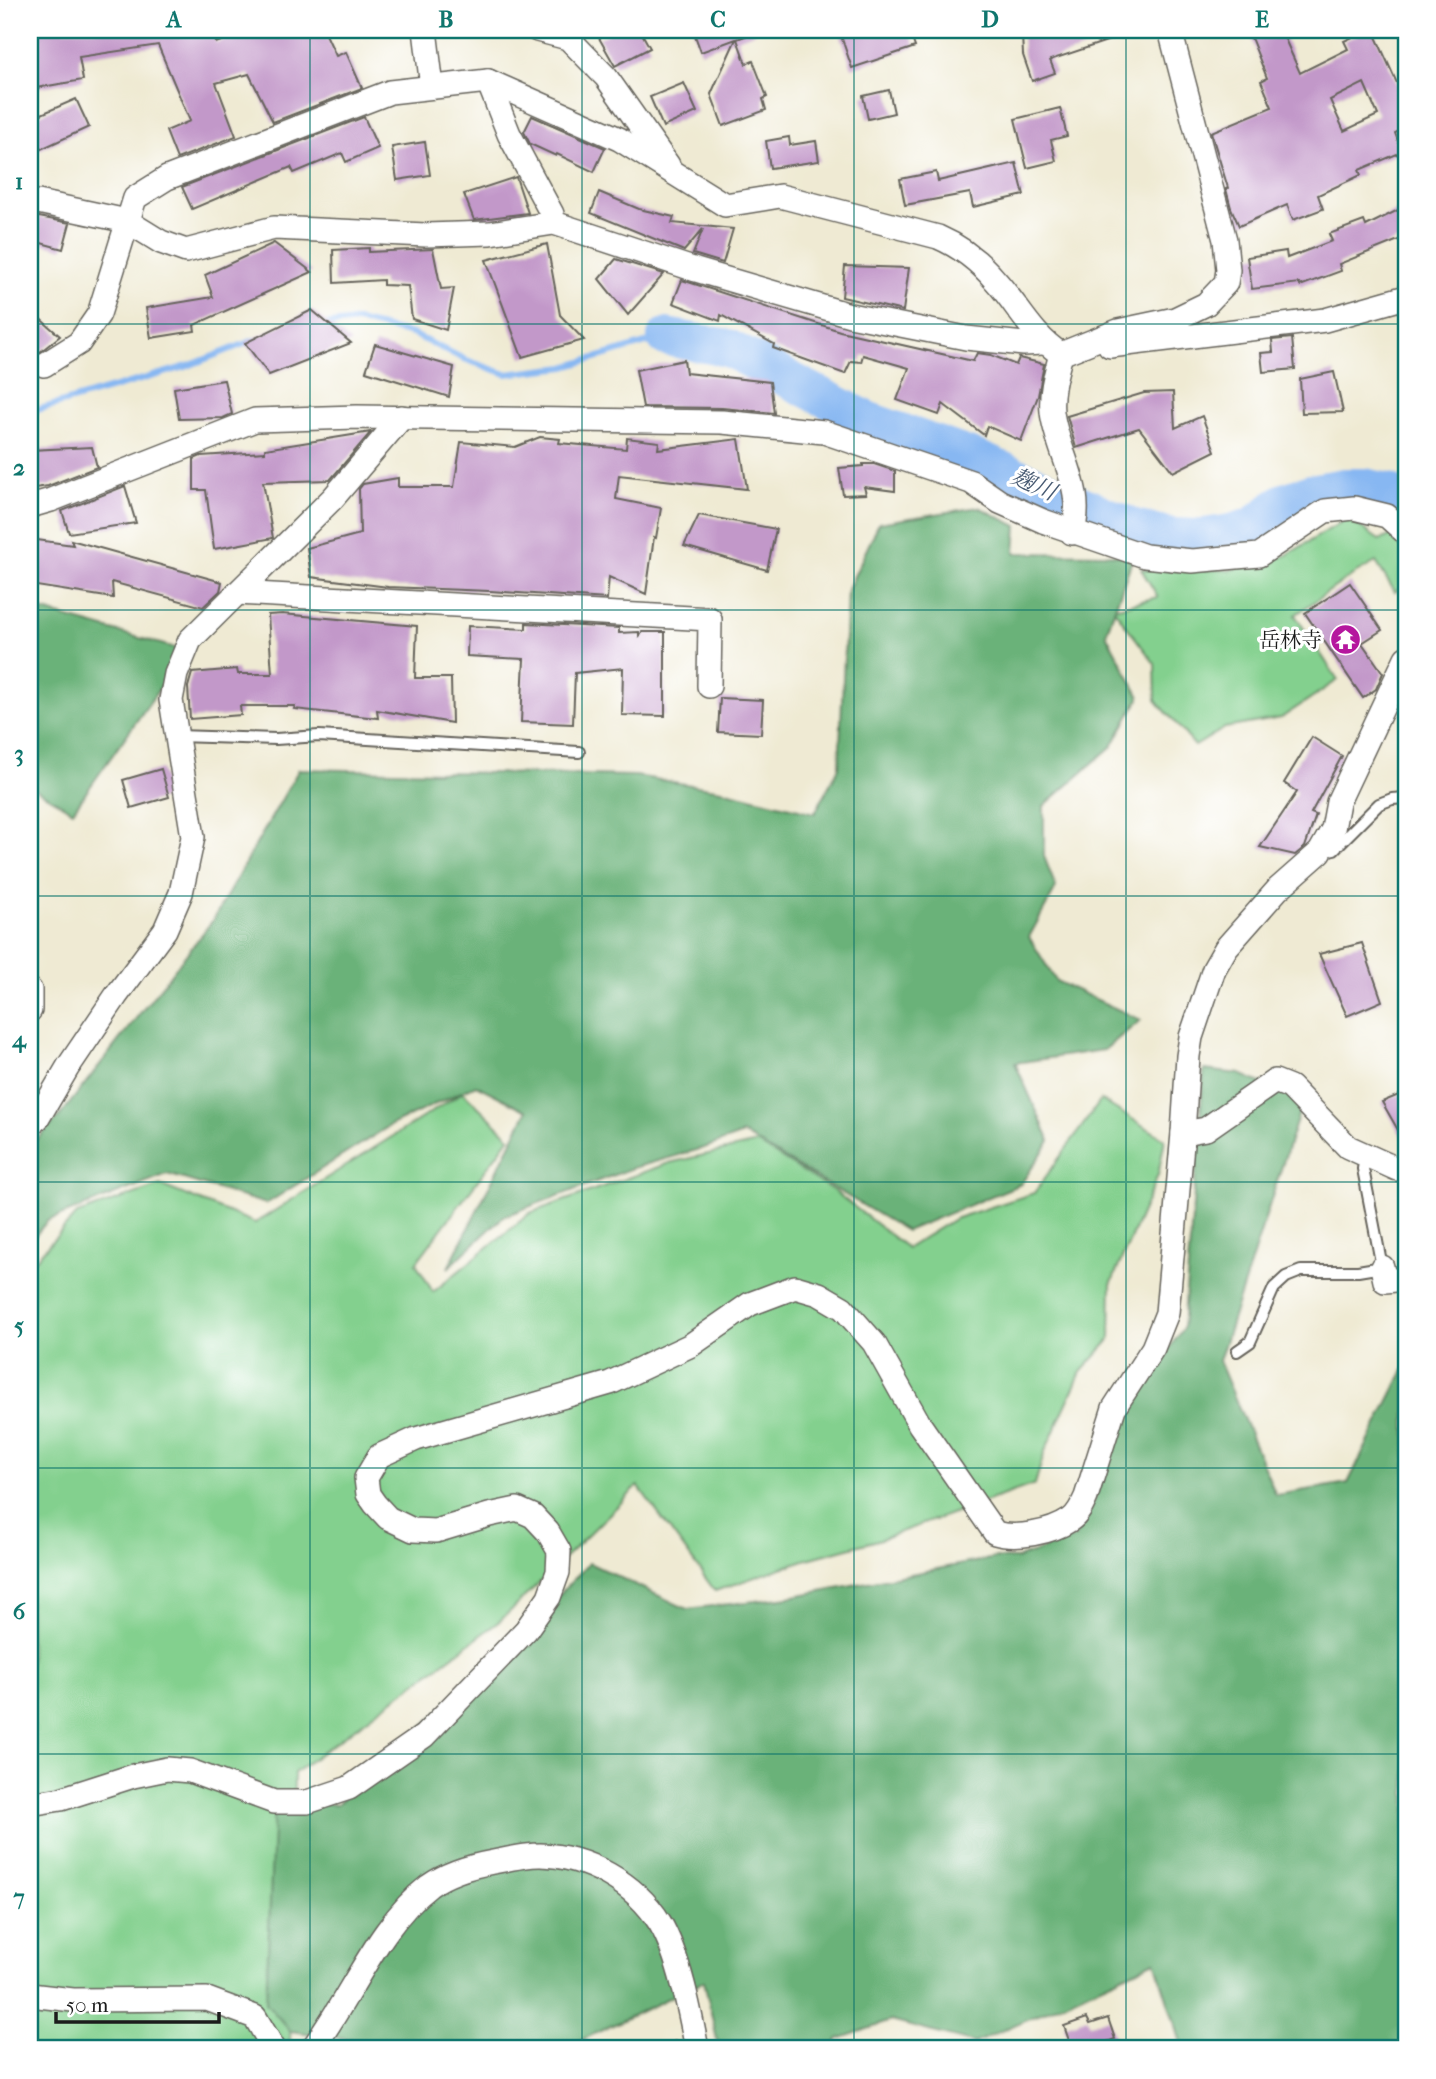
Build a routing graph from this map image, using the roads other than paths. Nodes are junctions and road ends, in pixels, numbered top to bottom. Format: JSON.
{"nodes":[{"id":1,"x":425,"y":30,"type":"edge"},
{"id":2,"x":537,"y":30,"type":"edge"},
{"id":3,"x":1170,"y":30,"type":"edge"},
{"id":4,"x":488,"y":81,"type":"junction"},
{"id":5,"x":432,"y":87,"type":"junction"},
{"id":6,"x":676,"y":177,"type":"junction"},
{"id":7,"x":30,"y":205,"type":"edge"},
{"id":8,"x":127,"y":221,"type":"junction"},
{"id":9,"x":554,"y":223,"type":"junction"},
{"id":10,"x":1406,"y":297,"type":"edge"},
{"id":11,"x":1094,"y":340,"type":"junction"},
{"id":12,"x":1052,"y":348,"type":"junction"},
{"id":13,"x":44,"y":365,"type":"dead end"},
{"id":14,"x":401,"y":417,"type":"junction"},
{"id":15,"x":30,"y":506,"type":"edge"},
{"id":16,"x":1074,"y":528,"type":"junction"},
{"id":17,"x":1406,"y":533,"type":"edge"},
{"id":18,"x":237,"y":593,"type":"junction"},
{"id":19,"x":1406,"y":658,"type":"edge"},
{"id":20,"x":709,"y":686,"type":"dead end"},
{"id":21,"x":177,"y":736,"type":"junction"},
{"id":22,"x":579,"y":752,"type":"dead end"},
{"id":23,"x":1406,"y":798,"type":"edge"},
{"id":24,"x":1320,"y":852,"type":"junction"},
{"id":25,"x":30,"y":990,"type":"edge"},
{"id":26,"x":30,"y":1010,"type":"edge"},
{"id":27,"x":30,"y":1124,"type":"edge"},
{"id":28,"x":1184,"y":1132,"type":"junction"},
{"id":29,"x":1366,"y":1155,"type":"junction"},
{"id":30,"x":1406,"y":1168,"type":"edge"},
{"id":31,"x":1382,"y":1267,"type":"junction"},
{"id":32,"x":1406,"y":1279,"type":"edge"},
{"id":33,"x":1237,"y":1351,"type":"dead end"},
{"id":34,"x":30,"y":1804,"type":"edge"},
{"id":35,"x":30,"y":1995,"type":"edge"},
{"id":36,"x":696,"y":2044,"type":"edge"},
{"id":37,"x":274,"y":2049,"type":"edge"},
{"id":38,"x":312,"y":2049,"type":"edge"}],
"edges":[{"from":1,"to":5,"type":"street"},
{"from":2,"to":6,"type":"street"},
{"from":3,"to":11,"type":"street"},
{"from":4,"to":5,"type":"street"},
{"from":4,"to":6,"type":"street"},
{"from":4,"to":9,"type":"street"},
{"from":5,"to":8,"type":"street"},
{"from":6,"to":12,"type":"street"},
{"from":7,"to":8,"type":"street"},
{"from":8,"to":9,"type":"street"},
{"from":8,"to":13,"type":"street"},
{"from":9,"to":12,"type":"street"},
{"from":10,"to":11,"type":"street"},
{"from":11,"to":12,"type":"street"},
{"from":12,"to":16,"type":"street"},
{"from":14,"to":15,"type":"street"},
{"from":14,"to":16,"type":"street"},
{"from":14,"to":18,"type":"street"},
{"from":16,"to":17,"type":"street"},
{"from":18,"to":20,"type":"street"},
{"from":18,"to":21,"type":"street"},
{"from":19,"to":24,"type":"street"},
{"from":21,"to":22,"type":"lane"},
{"from":21,"to":27,"type":"street"},
{"from":23,"to":24,"type":"lane"},
{"from":24,"to":28,"type":"street"},
{"from":25,"to":26,"type":"street"},
{"from":28,"to":29,"type":"street"},
{"from":28,"to":34,"type":"street"},
{"from":29,"to":30,"type":"street"},
{"from":29,"to":31,"type":"lane"},
{"from":31,"to":32,"type":"street"},
{"from":31,"to":33,"type":"lane"},
{"from":35,"to":37,"type":"street"},
{"from":36,"to":38,"type":"street"}]}
